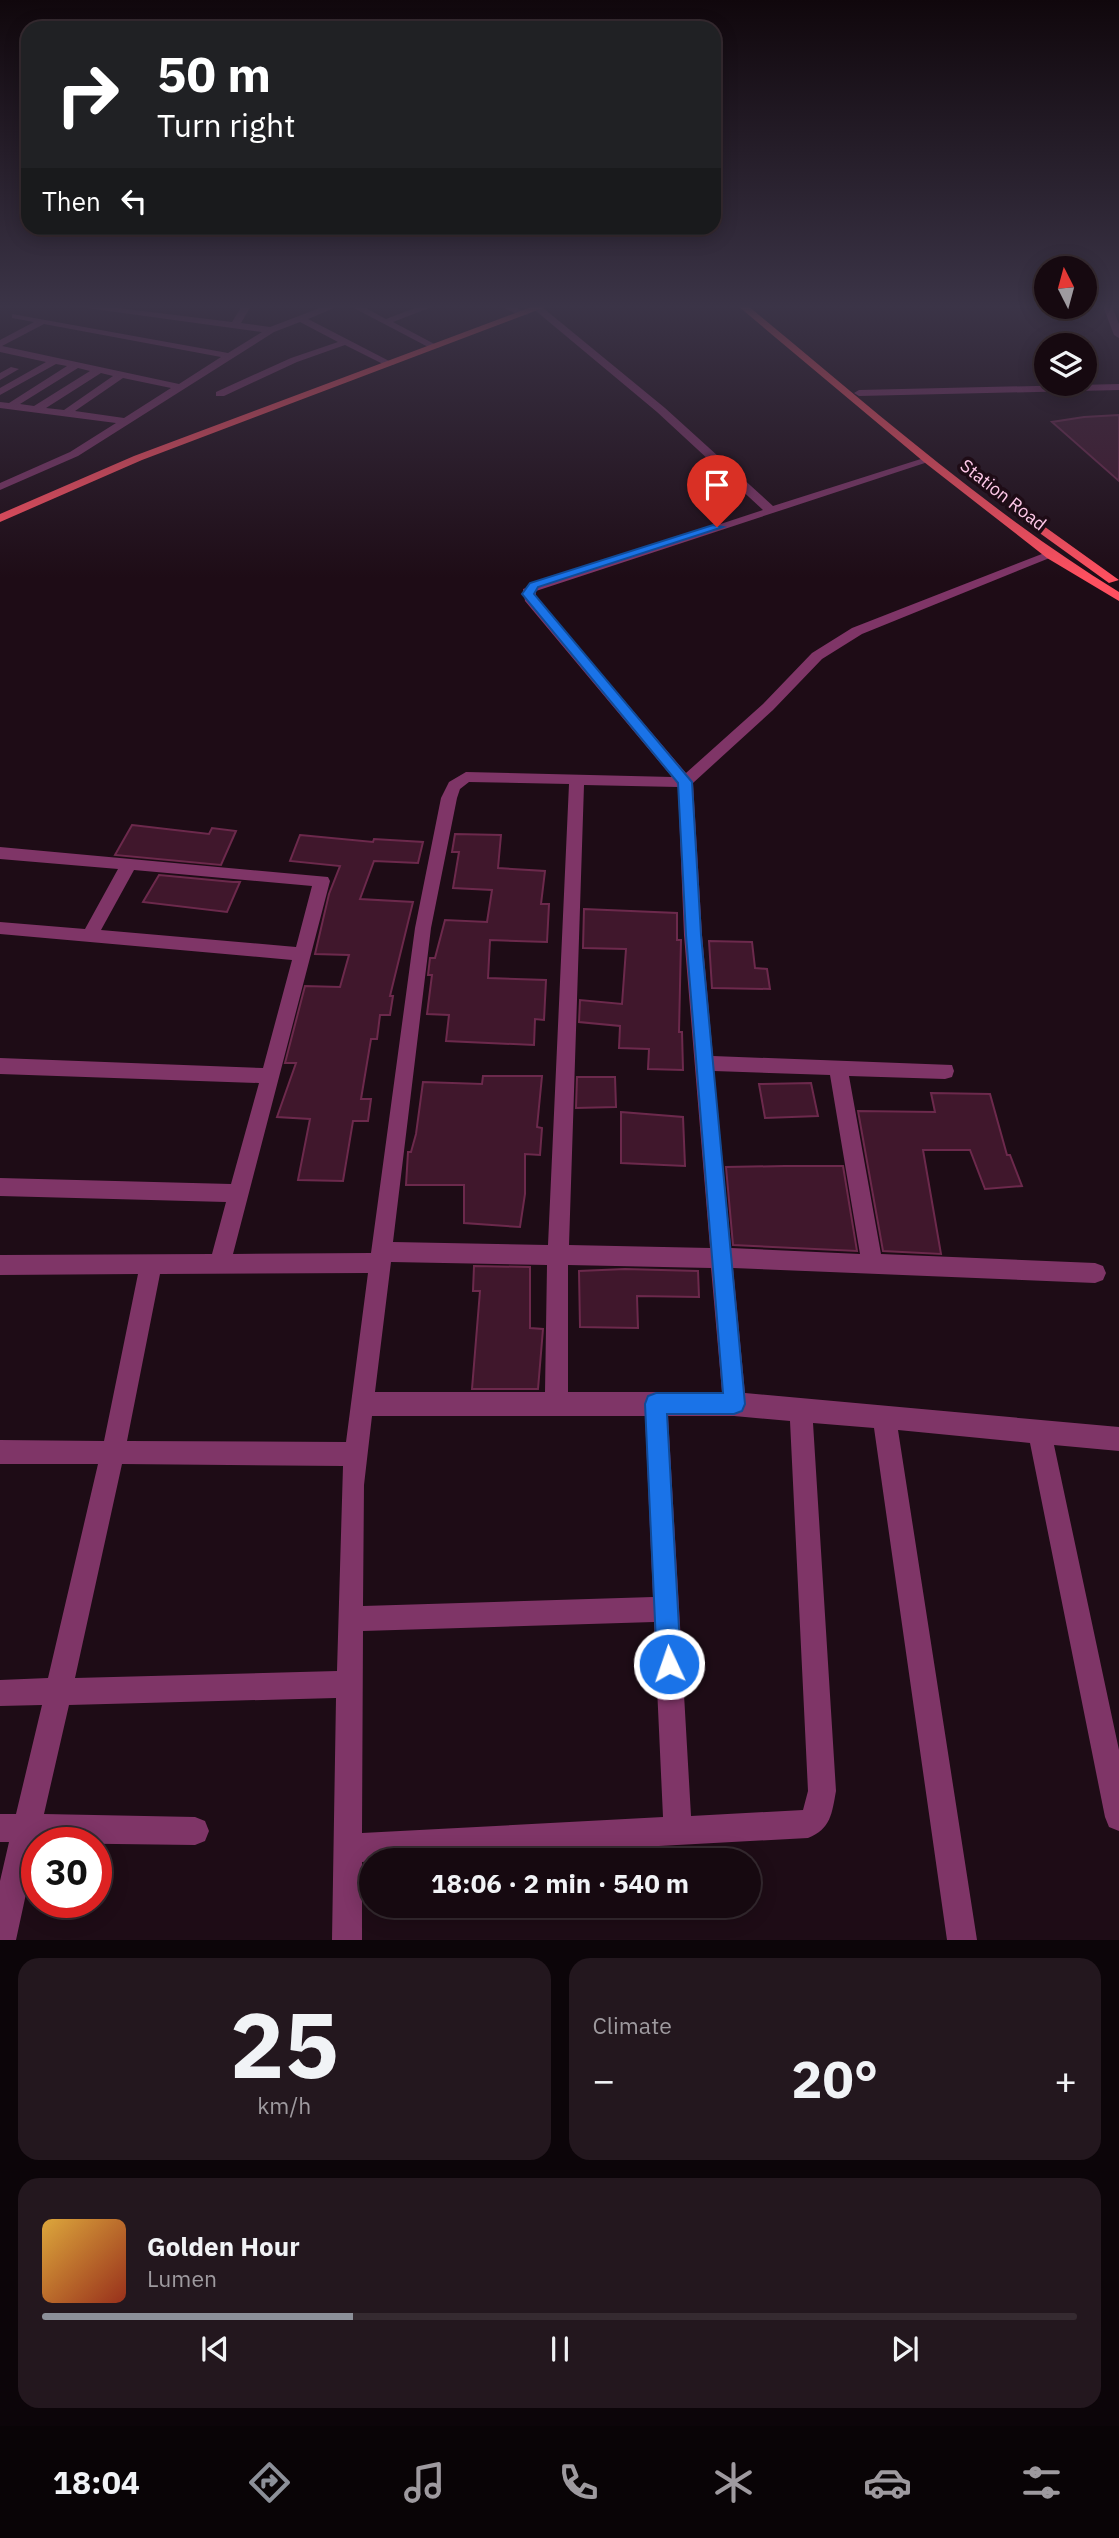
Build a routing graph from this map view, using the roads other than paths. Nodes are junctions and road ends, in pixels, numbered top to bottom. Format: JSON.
{"nodes":[{"id":1,"x":21,"y":397,"type":"edge"},
{"id":2,"x":57,"y":397,"type":"edge"},
{"id":3,"x":90,"y":397,"type":"edge"},
{"id":4,"x":165,"y":397,"type":"edge"},
{"id":5,"x":303,"y":397,"type":"edge"},
{"id":6,"x":645,"y":397,"type":"edge"},
{"id":7,"x":851,"y":397,"type":"edge"},
{"id":8,"x":864,"y":397,"type":"edge"},
{"id":9,"x":5,"y":406,"type":"edge"},
{"id":10,"x":37,"y":409,"type":"junction"},
{"id":11,"x":66,"y":413,"type":"junction"},
{"id":12,"x":126,"y":421,"type":"junction"},
{"id":13,"x":928,"y":460,"type":"junction"},
{"id":14,"x":0,"y":487,"type":"edge"},
{"id":15,"x":769,"y":510,"type":"junction"},
{"id":16,"x":0,"y":518,"type":"edge"},
{"id":17,"x":1051,"y":555,"type":"junction"},
{"id":18,"x":1119,"y":583,"type":"edge"},
{"id":19,"x":1119,"y":597,"type":"edge"},
{"id":20,"x":577,"y":779,"type":"junction"},
{"id":21,"x":685,"y":782,"type":"junction"},
{"id":22,"x":0,"y":853,"type":"edge"},
{"id":23,"x":130,"y":863,"type":"junction"},
{"id":24,"x":0,"y":928,"type":"edge"},
{"id":25,"x":90,"y":935,"type":"junction"},
{"id":26,"x":303,"y":954,"type":"junction"},
{"id":27,"x":704,"y":1063,"type":"junction"},
{"id":28,"x":0,"y":1066,"type":"edge"},
{"id":29,"x":838,"y":1067,"type":"junction"},
{"id":30,"x":945,"y":1071,"type":"dead end"},
{"id":31,"x":271,"y":1076,"type":"junction"},
{"id":32,"x":0,"y":1186,"type":"edge"},
{"id":33,"x":241,"y":1193,"type":"junction"},
{"id":34,"x":558,"y":1255,"type":"junction"},
{"id":35,"x":381,"y":1257,"type":"junction"},
{"id":36,"x":721,"y":1258,"type":"junction"},
{"id":37,"x":220,"y":1264,"type":"junction"},
{"id":38,"x":872,"y":1264,"type":"junction"},
{"id":39,"x":0,"y":1265,"type":"edge"},
{"id":40,"x":151,"y":1265,"type":"junction"},
{"id":41,"x":1095,"y":1273,"type":"dead end"},
{"id":42,"x":363,"y":1404,"type":"junction"},
{"id":43,"x":556,"y":1404,"type":"junction"},
{"id":44,"x":656,"y":1404,"type":"junction"},
{"id":45,"x":734,"y":1404,"type":"junction"},
{"id":46,"x":802,"y":1410,"type":"junction"},
{"id":47,"x":884,"y":1417,"type":"junction"},
{"id":48,"x":1040,"y":1432,"type":"junction"},
{"id":49,"x":1119,"y":1438,"type":"edge"},
{"id":50,"x":0,"y":1452,"type":"edge"},
{"id":51,"x":113,"y":1453,"type":"junction"},
{"id":52,"x":357,"y":1454,"type":"junction"},
{"id":53,"x":666,"y":1609,"type":"junction"},
{"id":54,"x":351,"y":1619,"type":"junction"},
{"id":55,"x":350,"y":1684,"type":"junction"},
{"id":56,"x":58,"y":1690,"type":"junction"},
{"id":57,"x":0,"y":1693,"type":"edge"},
{"id":58,"x":1110,"y":1734,"type":"edge"},
{"id":59,"x":1119,"y":1817,"type":"edge"},
{"id":60,"x":13,"y":1829,"type":"edge"},
{"id":61,"x":195,"y":1831,"type":"dead end"},
{"id":62,"x":678,"y":1831,"type":"junction"},
{"id":63,"x":348,"y":1848,"type":"junction"},
{"id":64,"x":1,"y":1940,"type":"edge"},
{"id":65,"x":347,"y":1940,"type":"edge"},
{"id":66,"x":962,"y":1940,"type":"edge"}],
"edges":[{"from":1,"to":9,"type":"street"},
{"from":2,"to":10,"type":"street"},
{"from":3,"to":11,"type":"street"},
{"from":4,"to":12,"type":"street"},
{"from":5,"to":16,"type":"main road"},
{"from":6,"to":15,"type":"street"},
{"from":7,"to":13,"type":"main road","name":"Station Road"},
{"from":8,"to":18,"type":"main road","name":"Station Road"},
{"from":9,"to":10,"type":"street"},
{"from":10,"to":11,"type":"street"},
{"from":11,"to":12,"type":"street"},
{"from":12,"to":14,"type":"street"},
{"from":13,"to":15,"type":"street"},
{"from":13,"to":17,"type":"main road","name":"Station Road"},
{"from":15,"to":21,"type":"street"},
{"from":17,"to":19,"type":"main road","name":"Station Road"},
{"from":17,"to":21,"type":"street"},
{"from":20,"to":21,"type":"street"},
{"from":20,"to":34,"type":"street"},
{"from":20,"to":35,"type":"street"},
{"from":21,"to":27,"type":"street"},
{"from":22,"to":23,"type":"street"},
{"from":23,"to":25,"type":"street"},
{"from":23,"to":26,"type":"street"},
{"from":24,"to":25,"type":"street"},
{"from":25,"to":26,"type":"street"},
{"from":26,"to":31,"type":"street"},
{"from":27,"to":29,"type":"street"},
{"from":27,"to":36,"type":"street"},
{"from":28,"to":31,"type":"street"},
{"from":29,"to":30,"type":"street"},
{"from":29,"to":38,"type":"street"},
{"from":31,"to":33,"type":"street"},
{"from":32,"to":33,"type":"street"},
{"from":33,"to":37,"type":"street"},
{"from":34,"to":35,"type":"street"},
{"from":34,"to":36,"type":"street"},
{"from":34,"to":43,"type":"street"},
{"from":35,"to":37,"type":"street"},
{"from":35,"to":42,"type":"street"},
{"from":36,"to":38,"type":"street"},
{"from":36,"to":45,"type":"street"},
{"from":37,"to":40,"type":"street"},
{"from":38,"to":41,"type":"street"},
{"from":39,"to":40,"type":"street"},
{"from":40,"to":51,"type":"street"},
{"from":42,"to":43,"type":"street"},
{"from":42,"to":52,"type":"street"},
{"from":43,"to":44,"type":"street"},
{"from":44,"to":45,"type":"street"},
{"from":44,"to":53,"type":"street"},
{"from":45,"to":46,"type":"street"},
{"from":46,"to":47,"type":"street"},
{"from":46,"to":62,"type":"street"},
{"from":47,"to":48,"type":"street"},
{"from":47,"to":66,"type":"street"},
{"from":48,"to":49,"type":"street"},
{"from":48,"to":58,"type":"street"},
{"from":50,"to":51,"type":"street"},
{"from":51,"to":52,"type":"street"},
{"from":51,"to":56,"type":"street"},
{"from":52,"to":54,"type":"street"},
{"from":53,"to":54,"type":"street"},
{"from":53,"to":62,"type":"street"},
{"from":54,"to":55,"type":"street"},
{"from":55,"to":56,"type":"street"},
{"from":55,"to":63,"type":"street"},
{"from":56,"to":57,"type":"street"},
{"from":56,"to":60,"type":"street"},
{"from":58,"to":59,"type":"street"},
{"from":60,"to":61,"type":"street"},
{"from":60,"to":64,"type":"street"},
{"from":62,"to":63,"type":"street"},
{"from":63,"to":65,"type":"street"}]}
